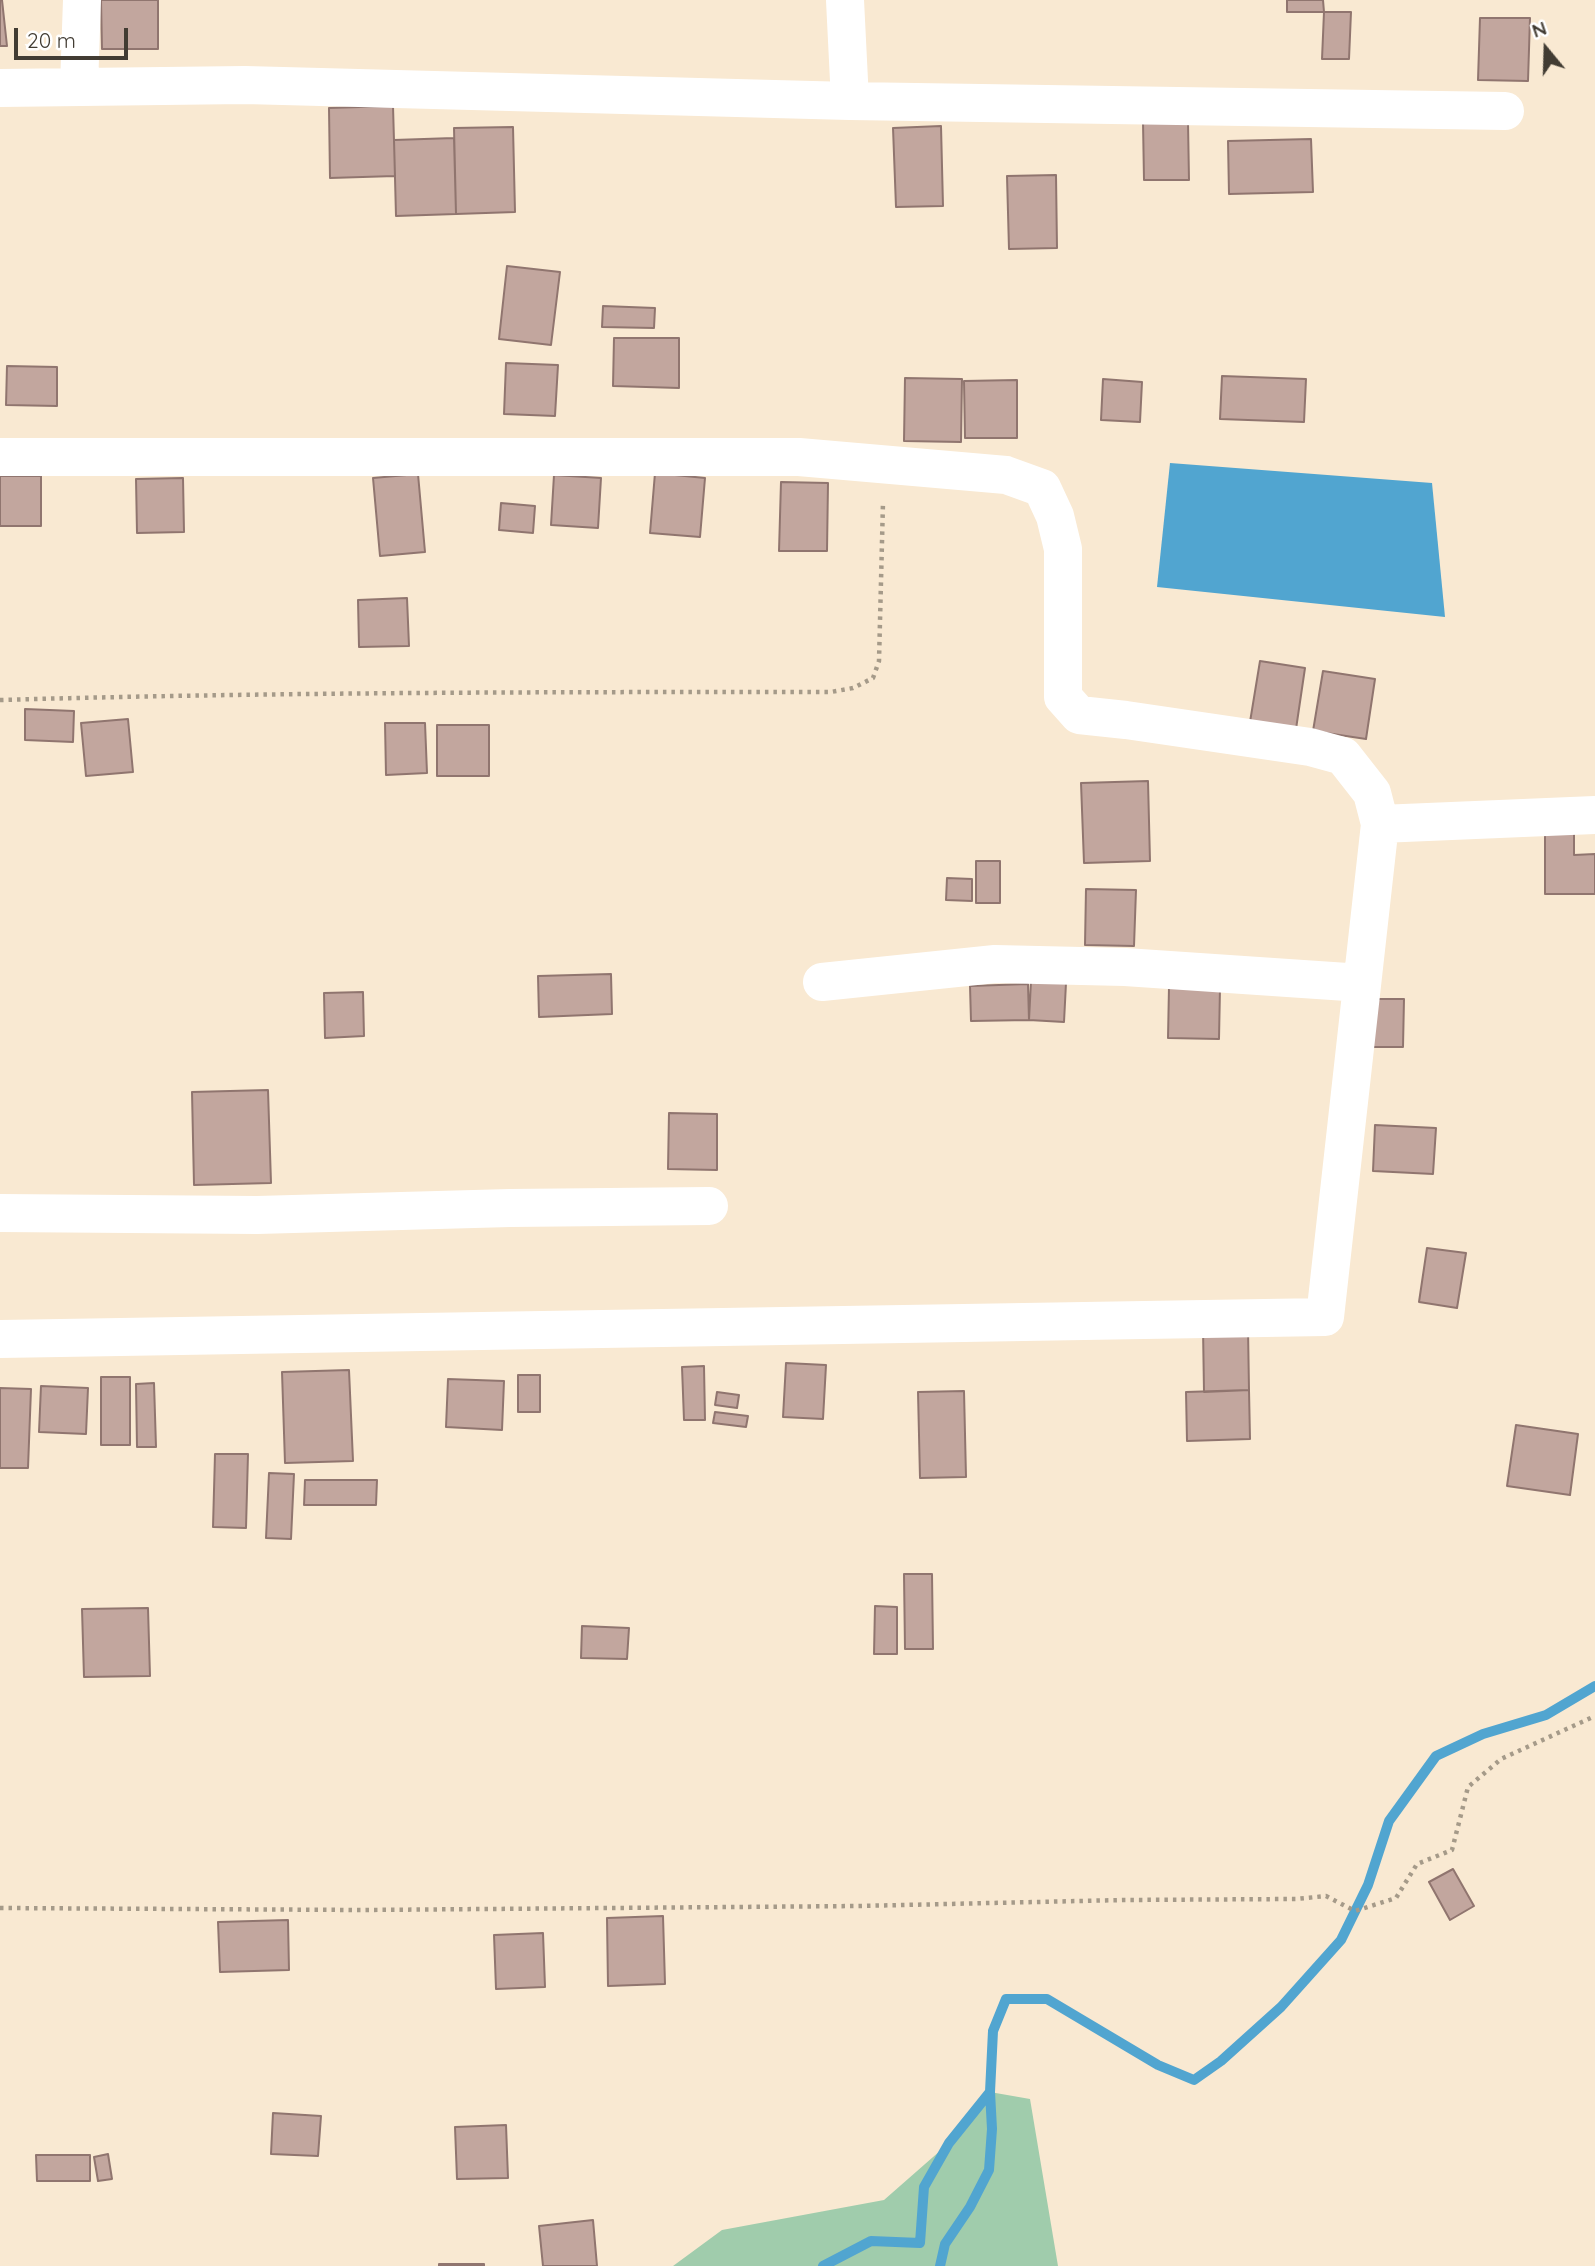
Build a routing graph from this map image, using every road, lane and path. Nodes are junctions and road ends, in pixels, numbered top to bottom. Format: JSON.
{"nodes":[{"id":1,"x":82,"y":0,"type":"edge"},
{"id":2,"x":845,"y":0,"type":"edge"},
{"id":3,"x":79,"y":86,"type":"junction"},
{"id":4,"x":0,"y":88,"type":"edge"},
{"id":5,"x":850,"y":101,"type":"junction"},
{"id":6,"x":1504,"y":111,"type":"dead end"},
{"id":7,"x":0,"y":457,"type":"edge"},
{"id":8,"x":884,"y":464,"type":"junction"},
{"id":9,"x":0,"y":700,"type":"edge"},
{"id":10,"x":1595,"y":815,"type":"edge"},
{"id":11,"x":1380,"y":824,"type":"junction"},
{"id":12,"x":822,"y":982,"type":"dead end"},
{"id":13,"x":1362,"y":983,"type":"junction"},
{"id":14,"x":709,"y":1206,"type":"dead end"},
{"id":15,"x":0,"y":1213,"type":"edge"},
{"id":16,"x":0,"y":1339,"type":"edge"},
{"id":17,"x":1595,"y":1716,"type":"edge"},
{"id":18,"x":0,"y":1908,"type":"edge"}],
"edges":[{"from":1,"to":3,"type":"street"},
{"from":2,"to":5,"type":"street"},
{"from":3,"to":4,"type":"street"},
{"from":3,"to":5,"type":"street"},
{"from":5,"to":6,"type":"street"},
{"from":7,"to":8,"type":"street"},
{"from":8,"to":9,"type":"path"},
{"from":8,"to":11,"type":"street"},
{"from":10,"to":11,"type":"street"},
{"from":11,"to":13,"type":"street"},
{"from":12,"to":13,"type":"street"},
{"from":13,"to":16,"type":"street"},
{"from":14,"to":15,"type":"street"},
{"from":17,"to":18,"type":"path"}]}
